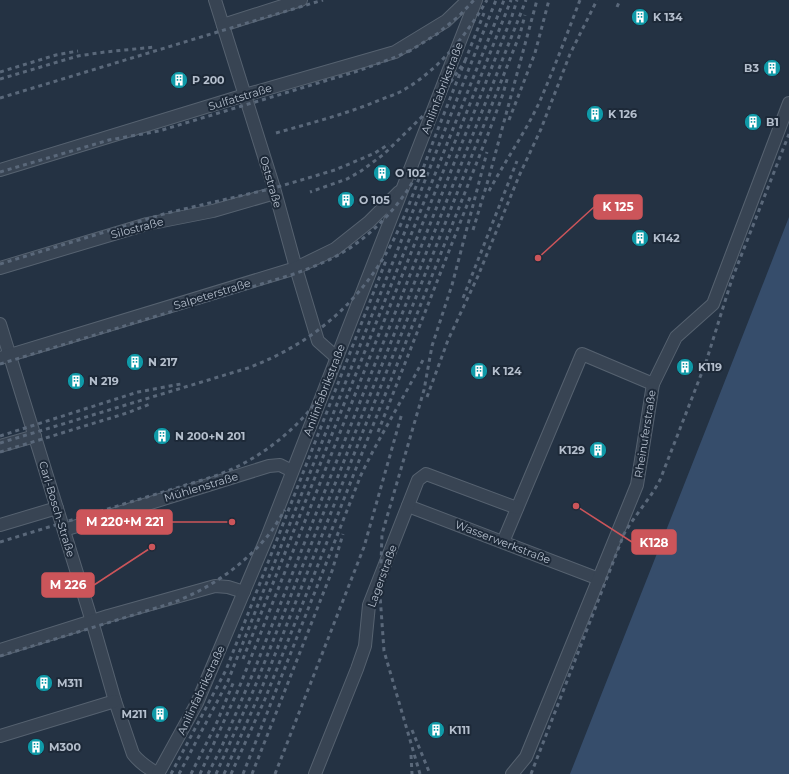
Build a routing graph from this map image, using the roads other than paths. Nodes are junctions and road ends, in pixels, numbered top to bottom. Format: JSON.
{"nodes":[{"id":1,"x":215,"y":0,"type":"edge"},
{"id":2,"x":301,"y":0,"type":"edge"},
{"id":3,"x":468,"y":0,"type":"edge"},
{"id":4,"x":476,"y":0,"type":"edge"},
{"id":5,"x":223,"y":25,"type":"junction"},
{"id":6,"x":246,"y":95,"type":"junction"},
{"id":7,"x":789,"y":103,"type":"edge"},
{"id":8,"x":0,"y":170,"type":"edge"},
{"id":9,"x":403,"y":189,"type":"junction"},
{"id":10,"x":275,"y":193,"type":"junction"},
{"id":11,"x":0,"y":268,"type":"edge"},
{"id":12,"x":296,"y":268,"type":"junction"},
{"id":13,"x":0,"y":324,"type":"edge"},
{"id":14,"x":5,"y":356,"type":"edge"},
{"id":15,"x":336,"y":357,"type":"junction"},
{"id":16,"x":653,"y":384,"type":"junction"},
{"id":17,"x":35,"y":436,"type":"junction"},
{"id":18,"x":0,"y":446,"type":"edge"},
{"id":19,"x":292,"y":471,"type":"junction"},
{"id":20,"x":408,"y":506,"type":"junction"},
{"id":21,"x":57,"y":508,"type":"junction"},
{"id":22,"x":517,"y":508,"type":"junction"},
{"id":23,"x":0,"y":525,"type":"edge"},
{"id":24,"x":64,"y":530,"type":"junction"},
{"id":25,"x":503,"y":542,"type":"junction"},
{"id":26,"x":599,"y":579,"type":"junction"},
{"id":27,"x":244,"y":592,"type":"junction"},
{"id":28,"x":92,"y":621,"type":"junction"},
{"id":29,"x":0,"y":650,"type":"edge"},
{"id":30,"x":115,"y":701,"type":"junction"},
{"id":31,"x":0,"y":736,"type":"edge"},
{"id":32,"x":158,"y":774,"type":"edge"},
{"id":33,"x":316,"y":774,"type":"edge"},
{"id":34,"x":512,"y":774,"type":"edge"}],
"edges":[{"from":1,"to":5,"type":"street","name":"Oststraße"},
{"from":2,"to":5,"type":"street"},
{"from":3,"to":6,"type":"street","name":"Sulfatstraße"},
{"from":4,"to":9,"type":"street","name":"Anilinfabrikstraße"},
{"from":5,"to":6,"type":"street","name":"Oststraße"},
{"from":6,"to":8,"type":"street","name":"Sulfatstraße"},
{"from":6,"to":10,"type":"street","name":"Oststraße"},
{"from":7,"to":16,"type":"street","name":"Rheinuferstraße"},
{"from":9,"to":12,"type":"street","name":"Salpeterstraße"},
{"from":9,"to":15,"type":"street","name":"Anilinfabrikstraße"},
{"from":10,"to":11,"type":"street","name":"Silostraße"},
{"from":10,"to":12,"type":"street","name":"Oststraße"},
{"from":12,"to":14,"type":"street","name":"Salpeterstraße"},
{"from":12,"to":15,"type":"street","name":"Oststraße"},
{"from":13,"to":14,"type":"street","name":"Carl-Bosch-Straße"},
{"from":14,"to":17,"type":"street","name":"Carl-Bosch-Straße"},
{"from":15,"to":19,"type":"street","name":"Anilinfabrikstraße"},
{"from":16,"to":22,"type":"street"},
{"from":16,"to":26,"type":"street","name":"Rheinuferstraße"},
{"from":17,"to":18,"type":"street"},
{"from":17,"to":21,"type":"street","name":"Carl-Bosch-Straße"},
{"from":19,"to":24,"type":"street","name":"Mühlenstraße"},
{"from":19,"to":27,"type":"street","name":"Anilinfabrikstraße"},
{"from":20,"to":22,"type":"street","name":"Lagerstraße"},
{"from":20,"to":25,"type":"street","name":"Wasserwerkstraße"},
{"from":20,"to":33,"type":"street","name":"Lagerstraße"},
{"from":21,"to":23,"type":"street"},
{"from":21,"to":24,"type":"street","name":"Carl-Bosch-Straße"},
{"from":22,"to":25,"type":"street"},
{"from":24,"to":28,"type":"street","name":"Carl-Bosch-Straße"},
{"from":25,"to":26,"type":"street","name":"Wasserwerkstraße"},
{"from":26,"to":34,"type":"street","name":"Rheinuferstraße"},
{"from":27,"to":28,"type":"street"},
{"from":27,"to":32,"type":"street","name":"Anilinfabrikstraße"},
{"from":28,"to":29,"type":"street"},
{"from":28,"to":30,"type":"street","name":"Carl-Bosch-Straße"},
{"from":30,"to":31,"type":"street"},
{"from":30,"to":32,"type":"street","name":"Carl-Bosch-Straße"}]}
